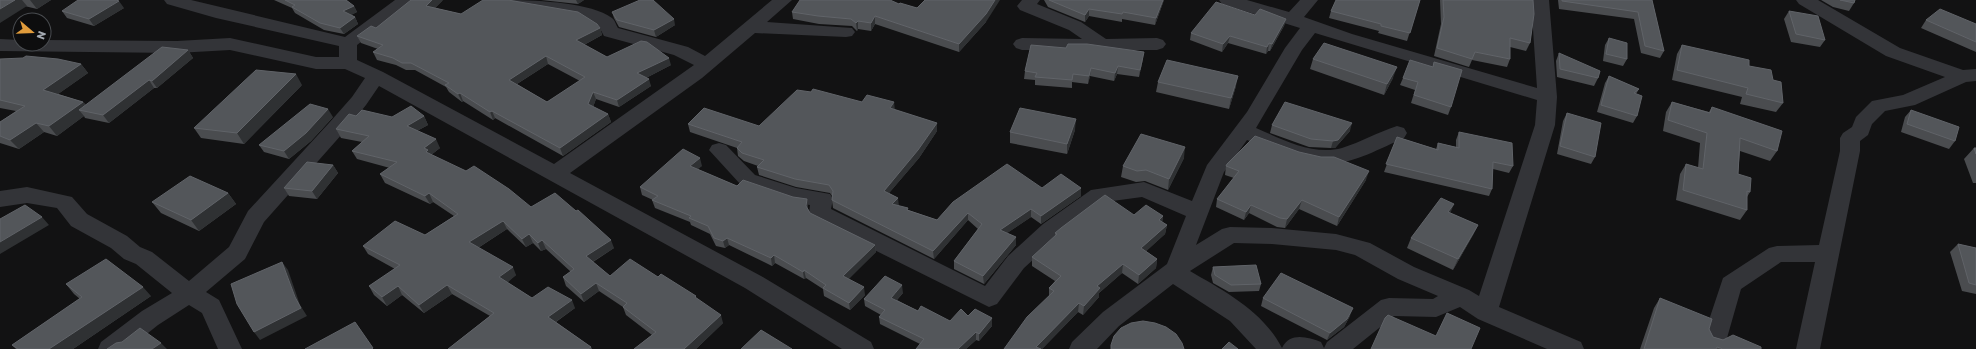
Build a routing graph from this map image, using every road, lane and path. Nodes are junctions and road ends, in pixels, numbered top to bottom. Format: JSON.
{"nodes":[{"id":1,"x":173,"y":0,"type":"edge"},
{"id":2,"x":406,"y":0,"type":"edge"},
{"id":3,"x":499,"y":0,"type":"edge"},
{"id":4,"x":783,"y":0,"type":"edge"},
{"id":5,"x":1031,"y":0,"type":"edge"},
{"id":6,"x":1228,"y":0,"type":"edge"},
{"id":7,"x":1309,"y":0,"type":"edge"},
{"id":8,"x":1540,"y":0,"type":"edge"},
{"id":9,"x":1805,"y":0,"type":"edge"},
{"id":10,"x":585,"y":6,"type":"edge"},
{"id":11,"x":1302,"y":22,"type":"junction"},
{"id":12,"x":750,"y":27,"type":"junction"},
{"id":13,"x":846,"y":32,"type":"dead end"},
{"id":14,"x":1022,"y":44,"type":"dead end"},
{"id":15,"x":1157,"y":44,"type":"dead end"},
{"id":16,"x":0,"y":45,"type":"edge"},
{"id":17,"x":1102,"y":45,"type":"junction"},
{"id":18,"x":348,"y":53,"type":"junction"},
{"id":19,"x":707,"y":64,"type":"junction"},
{"id":20,"x":376,"y":76,"type":"junction"},
{"id":21,"x":1969,"y":76,"type":"edge"},
{"id":22,"x":1547,"y":97,"type":"junction"},
{"id":23,"x":1243,"y":131,"type":"junction"},
{"id":24,"x":1397,"y":133,"type":"dead end"},
{"id":25,"x":719,"y":150,"type":"dead end"},
{"id":26,"x":554,"y":174,"type":"junction"},
{"id":27,"x":0,"y":199,"type":"edge"},
{"id":28,"x":1198,"y":212,"type":"junction"},
{"id":29,"x":1828,"y":253,"type":"junction"},
{"id":30,"x":1174,"y":270,"type":"junction"},
{"id":31,"x":190,"y":293,"type":"junction"},
{"id":32,"x":1461,"y":296,"type":"junction"},
{"id":33,"x":1486,"y":312,"type":"junction"},
{"id":34,"x":1715,"y":338,"type":"edge"},
{"id":35,"x":110,"y":349,"type":"edge"},
{"id":36,"x":230,"y":349,"type":"edge"},
{"id":37,"x":862,"y":349,"type":"edge"},
{"id":38,"x":1081,"y":349,"type":"edge"},
{"id":39,"x":1270,"y":349,"type":"edge"},
{"id":40,"x":1293,"y":349,"type":"edge"},
{"id":41,"x":1312,"y":349,"type":"edge"},
{"id":42,"x":1336,"y":349,"type":"edge"},
{"id":43,"x":1572,"y":349,"type":"edge"},
{"id":44,"x":1808,"y":349,"type":"edge"}],
"edges":[{"from":1,"to":18,"type":"street"},
{"from":2,"to":18,"type":"street"},
{"from":3,"to":10,"type":"street"},
{"from":4,"to":12,"type":"street"},
{"from":5,"to":17,"type":"street"},
{"from":6,"to":11,"type":"street"},
{"from":7,"to":11,"type":"street"},
{"from":8,"to":22,"type":"street"},
{"from":9,"to":21,"type":"street"},
{"from":10,"to":19,"type":"street"},
{"from":11,"to":22,"type":"street"},
{"from":11,"to":23,"type":"street"},
{"from":12,"to":13,"type":"street"},
{"from":12,"to":19,"type":"street"},
{"from":14,"to":17,"type":"street"},
{"from":15,"to":17,"type":"street"},
{"from":16,"to":18,"type":"street"},
{"from":18,"to":20,"type":"street"},
{"from":19,"to":26,"type":"street"},
{"from":20,"to":26,"type":"street"},
{"from":20,"to":31,"type":"street"},
{"from":21,"to":29,"type":"street"},
{"from":22,"to":33,"type":"street"},
{"from":23,"to":24,"type":"street"},
{"from":23,"to":28,"type":"street"},
{"from":25,"to":28,"type":"street"},
{"from":26,"to":37,"type":"street"},
{"from":27,"to":31,"type":"street"},
{"from":28,"to":30,"type":"street"},
{"from":29,"to":34,"type":"street"},
{"from":29,"to":44,"type":"street"},
{"from":30,"to":32,"type":"street"},
{"from":30,"to":38,"type":"street"},
{"from":30,"to":39,"type":"street"},
{"from":31,"to":35,"type":"street"},
{"from":31,"to":36,"type":"street"},
{"from":32,"to":33,"type":"street"},
{"from":32,"to":42,"type":"street"},
{"from":33,"to":43,"type":"street"},
{"from":40,"to":41,"type":"street"}]}
